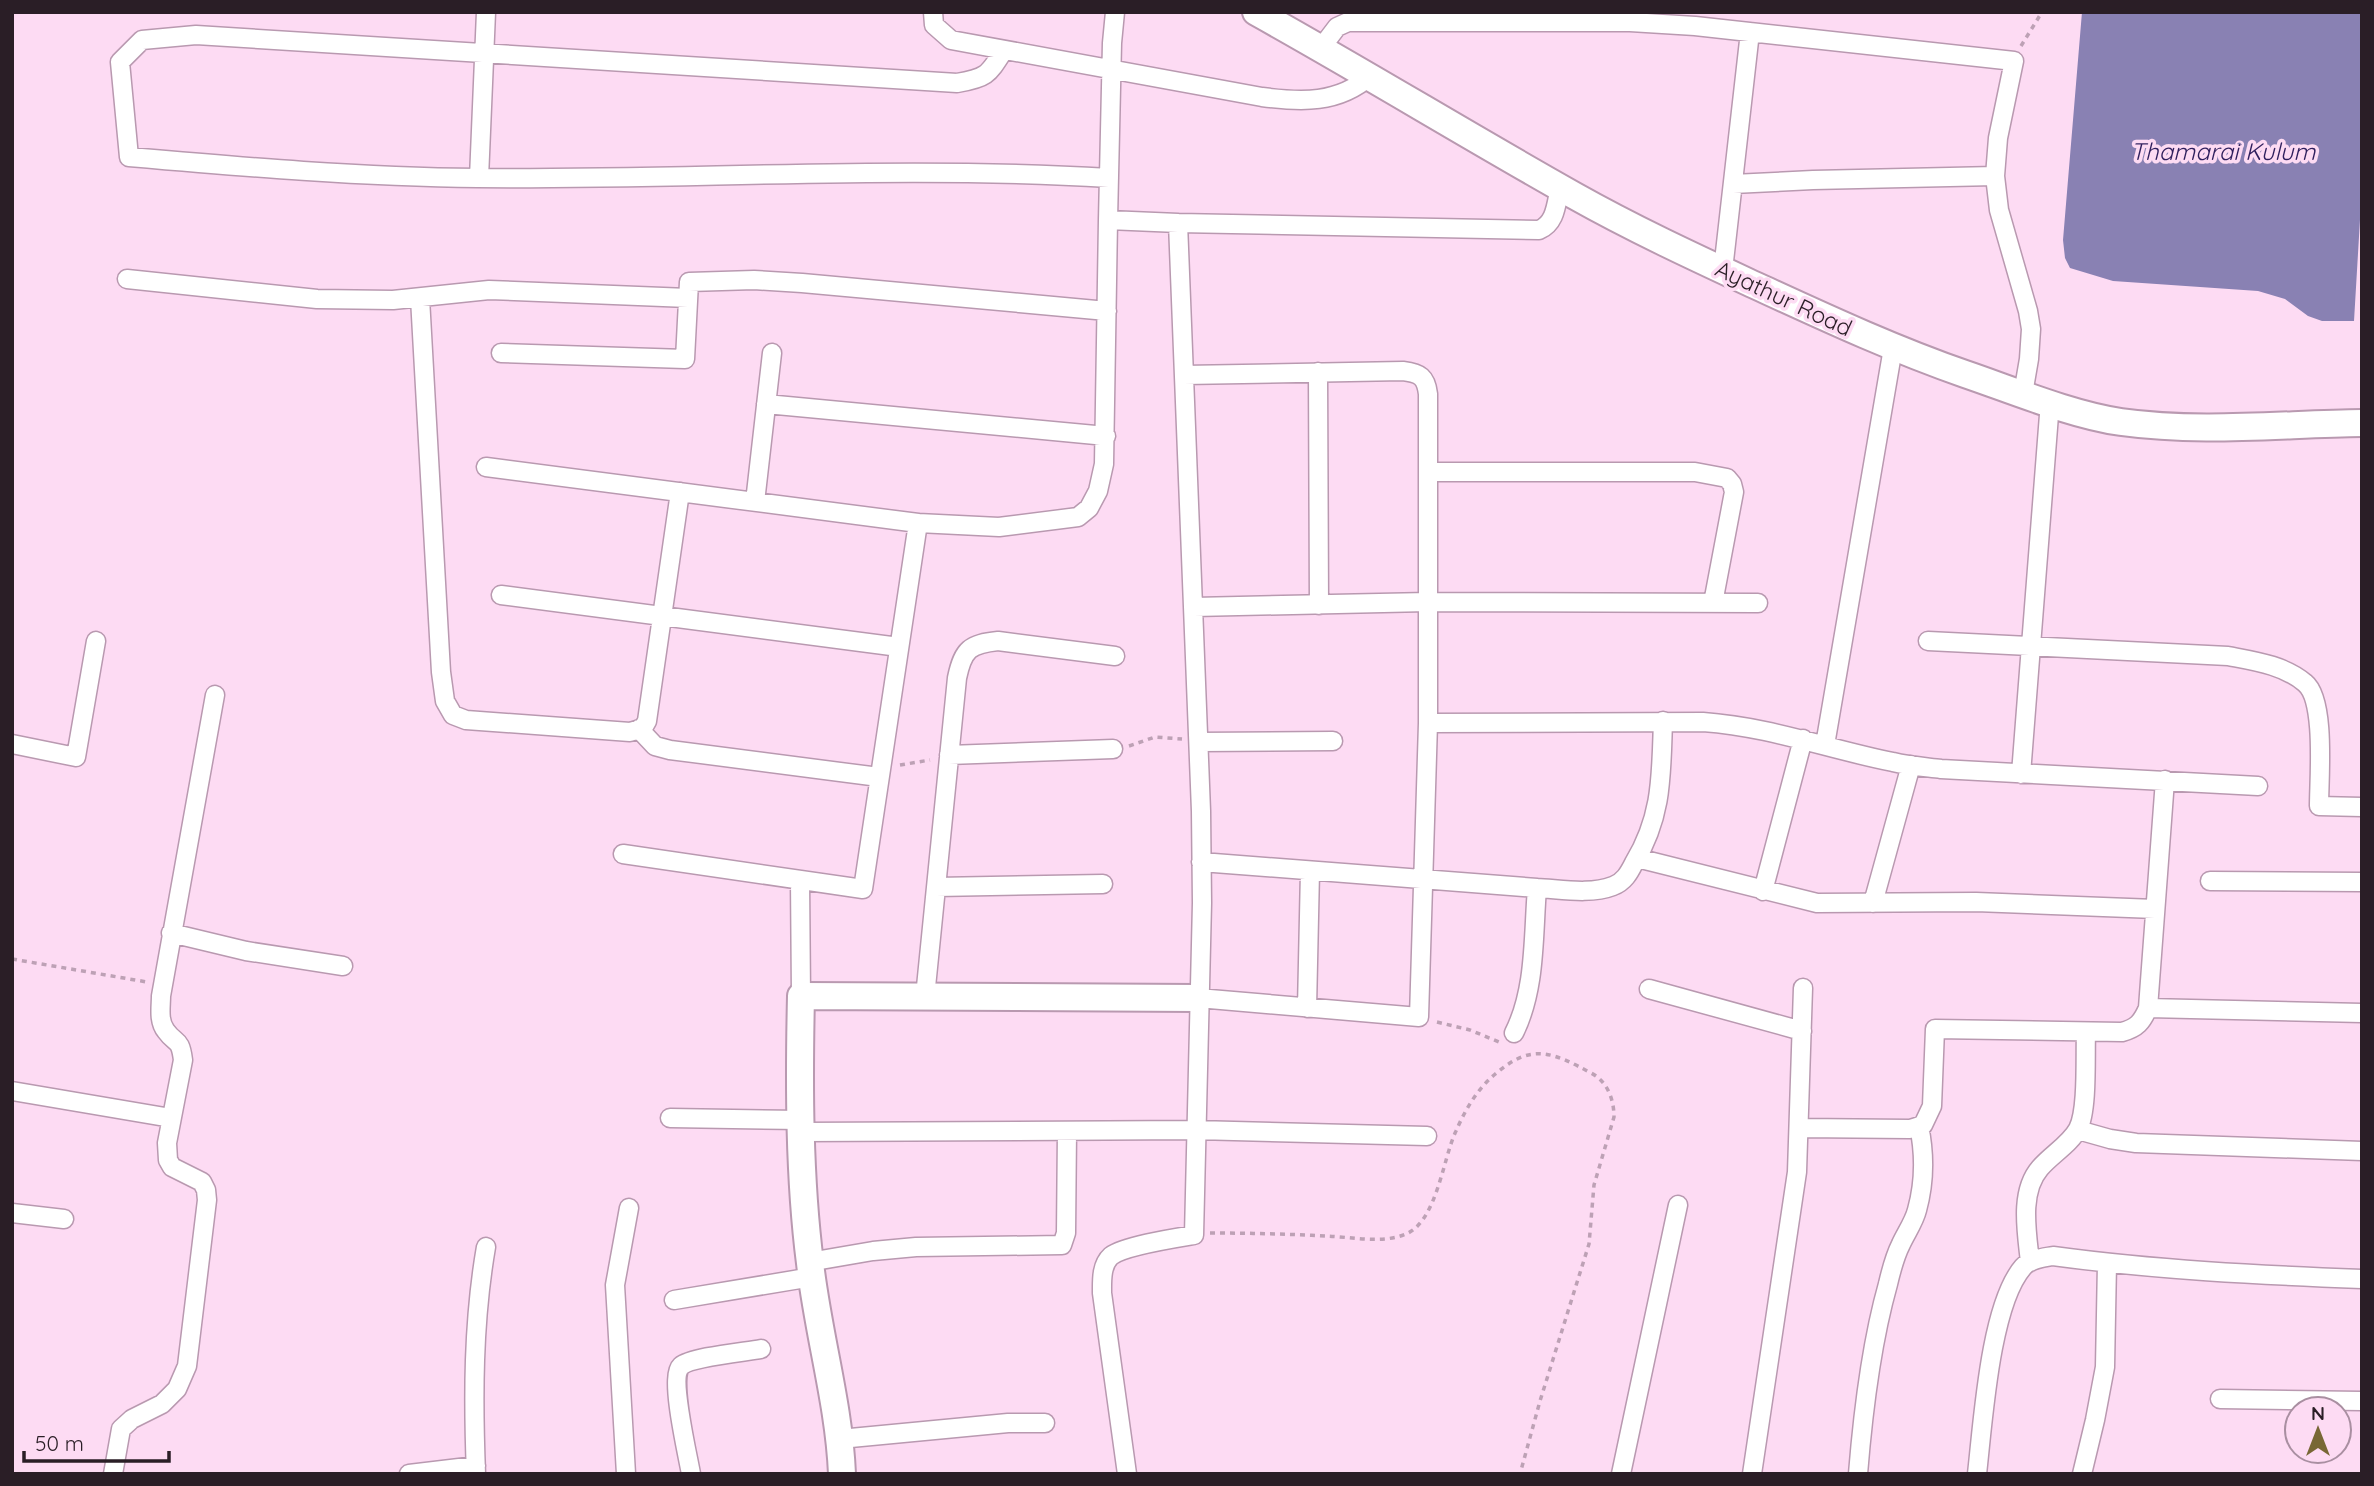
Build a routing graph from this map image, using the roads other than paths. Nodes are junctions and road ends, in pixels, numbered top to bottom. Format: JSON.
{"nodes":[{"id":1,"x":486,"y":12,"type":"edge"},
{"id":2,"x":933,"y":12,"type":"edge"},
{"id":3,"x":1115,"y":12,"type":"edge"},
{"id":4,"x":1260,"y":13,"type":"edge"},
{"id":5,"x":1371,"y":17,"type":"edge"},
{"id":6,"x":1750,"y":32,"type":"junction"},
{"id":7,"x":1321,"y":48,"type":"junction"},
{"id":8,"x":1004,"y":50,"type":"junction"},
{"id":9,"x":484,"y":52,"type":"junction"},
{"id":10,"x":1111,"y":69,"type":"junction"},
{"id":11,"x":1370,"y":76,"type":"junction"},
{"id":12,"x":1995,"y":176,"type":"junction"},
{"id":13,"x":479,"y":178,"type":"junction"},
{"id":14,"x":1109,"y":178,"type":"junction"},
{"id":15,"x":1733,"y":184,"type":"junction"},
{"id":16,"x":1560,"y":187,"type":"junction"},
{"id":17,"x":1108,"y":220,"type":"junction"},
{"id":18,"x":1178,"y":223,"type":"junction"},
{"id":19,"x":1723,"y":270,"type":"junction"},
{"id":20,"x":127,"y":279,"type":"dead end"},
{"id":21,"x":420,"y":298,"type":"junction"},
{"id":22,"x":688,"y":298,"type":"junction"},
{"id":23,"x":1107,"y":311,"type":"junction"},
{"id":24,"x":1892,"y":348,"type":"junction"},
{"id":25,"x":501,"y":353,"type":"dead end"},
{"id":26,"x":772,"y":353,"type":"dead end"},
{"id":27,"x":1318,"y":372,"type":"junction"},
{"id":28,"x":1184,"y":375,"type":"junction"},
{"id":29,"x":2023,"y":394,"type":"junction"},
{"id":30,"x":2050,"y":402,"type":"junction"},
{"id":31,"x":766,"y":404,"type":"junction"},
{"id":32,"x":2362,"y":423,"type":"edge"},
{"id":33,"x":1106,"y":436,"type":"junction"},
{"id":34,"x":486,"y":467,"type":"dead end"},
{"id":35,"x":1428,"y":472,"type":"junction"},
{"id":36,"x":680,"y":492,"type":"junction"},
{"id":37,"x":755,"y":502,"type":"junction"},
{"id":38,"x":918,"y":523,"type":"junction"},
{"id":39,"x":501,"y":595,"type":"dead end"},
{"id":40,"x":1428,"y":602,"type":"junction"},
{"id":41,"x":1713,"y":603,"type":"junction"},
{"id":42,"x":1758,"y":603,"type":"dead end"},
{"id":43,"x":1319,"y":605,"type":"junction"},
{"id":44,"x":1194,"y":607,"type":"junction"},
{"id":45,"x":662,"y":617,"type":"junction"},
{"id":46,"x":96,"y":641,"type":"dead end"},
{"id":47,"x":1928,"y":641,"type":"dead end"},
{"id":48,"x":2032,"y":646,"type":"junction"},
{"id":49,"x":899,"y":647,"type":"junction"},
{"id":50,"x":1115,"y":656,"type":"dead end"},
{"id":51,"x":215,"y":695,"type":"dead end"},
{"id":52,"x":1662,"y":721,"type":"junction"},
{"id":53,"x":1427,"y":723,"type":"junction"},
{"id":54,"x":639,"y":729,"type":"junction"},
{"id":55,"x":1803,"y":739,"type":"junction"},
{"id":56,"x":1333,"y":741,"type":"dead end"},
{"id":57,"x":1199,"y":742,"type":"junction"},
{"id":58,"x":12,"y":744,"type":"edge"},
{"id":59,"x":1825,"y":745,"type":"junction"},
{"id":60,"x":1113,"y":749,"type":"road end"},
{"id":61,"x":949,"y":755,"type":"junction"},
{"id":62,"x":1911,"y":765,"type":"junction"},
{"id":63,"x":881,"y":770,"type":"junction"},
{"id":64,"x":2021,"y":774,"type":"junction"},
{"id":65,"x":2165,"y":780,"type":"junction"},
{"id":66,"x":2258,"y":786,"type":"dead end"},
{"id":67,"x":2362,"y":807,"type":"edge"},
{"id":68,"x":623,"y":854,"type":"dead end"},
{"id":69,"x":1637,"y":858,"type":"junction"},
{"id":70,"x":1201,"y":862,"type":"junction"},
{"id":71,"x":1310,"y":871,"type":"junction"},
{"id":72,"x":800,"y":880,"type":"junction"},
{"id":73,"x":1422,"y":880,"type":"junction"},
{"id":74,"x":2210,"y":881,"type":"dead end"},
{"id":75,"x":2362,"y":882,"type":"edge"},
{"id":76,"x":1103,"y":884,"type":"dead end"},
{"id":77,"x":936,"y":887,"type":"junction"},
{"id":78,"x":1537,"y":888,"type":"junction"},
{"id":79,"x":1763,"y":891,"type":"junction"},
{"id":80,"x":1873,"y":904,"type":"junction"},
{"id":81,"x":2155,"y":909,"type":"junction"},
{"id":82,"x":171,"y":933,"type":"junction"},
{"id":83,"x":343,"y":966,"type":"dead end"},
{"id":84,"x":1803,"y":988,"type":"dead end"},
{"id":85,"x":1649,"y":989,"type":"dead end"},
{"id":86,"x":801,"y":996,"type":"junction"},
{"id":87,"x":925,"y":997,"type":"junction"},
{"id":88,"x":1198,"y":998,"type":"junction"},
{"id":89,"x":1307,"y":1008,"type":"junction"},
{"id":90,"x":2148,"y":1008,"type":"junction"},
{"id":91,"x":2362,"y":1013,"type":"edge"},
{"id":92,"x":1802,"y":1031,"type":"junction"},
{"id":93,"x":2086,"y":1032,"type":"junction"},
{"id":94,"x":1511,"y":1044,"type":"road end"},
{"id":95,"x":12,"y":1091,"type":"edge"},
{"id":96,"x":171,"y":1118,"type":"junction"},
{"id":97,"x":670,"y":1118,"type":"dead end"},
{"id":98,"x":802,"y":1126,"type":"junction"},
{"id":99,"x":1919,"y":1126,"type":"junction"},
{"id":100,"x":1800,"y":1128,"type":"junction"},
{"id":101,"x":1196,"y":1130,"type":"junction"},
{"id":102,"x":2078,"y":1130,"type":"junction"},
{"id":103,"x":1067,"y":1131,"type":"junction"},
{"id":104,"x":1427,"y":1136,"type":"dead end"},
{"id":105,"x":2362,"y":1151,"type":"edge"},
{"id":106,"x":1678,"y":1205,"type":"dead end"},
{"id":107,"x":629,"y":1208,"type":"dead end"},
{"id":108,"x":12,"y":1213,"type":"edge"},
{"id":109,"x":64,"y":1219,"type":"dead end"},
{"id":110,"x":486,"y":1247,"type":"dead end"},
{"id":111,"x":2030,"y":1262,"type":"junction"},
{"id":112,"x":2107,"y":1263,"type":"junction"},
{"id":113,"x":810,"y":1269,"type":"junction"},
{"id":114,"x":2362,"y":1279,"type":"edge"},
{"id":115,"x":674,"y":1300,"type":"dead end"},
{"id":116,"x":761,"y":1349,"type":"dead end"},
{"id":117,"x":2220,"y":1399,"type":"dead end"},
{"id":118,"x":2362,"y":1401,"type":"edge"},
{"id":119,"x":1045,"y":1423,"type":"dead end"},
{"id":120,"x":840,"y":1438,"type":"junction"},
{"id":121,"x":476,"y":1470,"type":"edge"},
{"id":122,"x":113,"y":1474,"type":"edge"},
{"id":123,"x":409,"y":1474,"type":"edge"},
{"id":124,"x":626,"y":1474,"type":"edge"},
{"id":125,"x":691,"y":1474,"type":"edge"},
{"id":126,"x":842,"y":1474,"type":"edge"},
{"id":127,"x":1127,"y":1474,"type":"edge"},
{"id":128,"x":1621,"y":1474,"type":"edge"},
{"id":129,"x":1752,"y":1474,"type":"edge"},
{"id":130,"x":1858,"y":1474,"type":"edge"},
{"id":131,"x":1977,"y":1474,"type":"edge"},
{"id":132,"x":2082,"y":1474,"type":"edge"}],
"edges":[{"from":1,"to":9,"type":"street"},
{"from":2,"to":8,"type":"street"},
{"from":3,"to":10,"type":"street"},
{"from":4,"to":7,"type":"street","name":"Ayathur Road"},
{"from":5,"to":6,"type":"street"},
{"from":5,"to":7,"type":"street"},
{"from":6,"to":12,"type":"street"},
{"from":6,"to":15,"type":"street"},
{"from":7,"to":11,"type":"street","name":"Ayathur Road"},
{"from":8,"to":9,"type":"street"},
{"from":8,"to":10,"type":"street"},
{"from":9,"to":13,"type":"street"},
{"from":9,"to":13,"type":"street"},
{"from":10,"to":11,"type":"street"},
{"from":10,"to":14,"type":"street"},
{"from":11,"to":16,"type":"street","name":"Ayathur Road"},
{"from":12,"to":15,"type":"street"},
{"from":12,"to":29,"type":"street"},
{"from":13,"to":14,"type":"street"},
{"from":14,"to":17,"type":"street"},
{"from":15,"to":19,"type":"street"},
{"from":16,"to":18,"type":"street"},
{"from":16,"to":19,"type":"street","name":"Ayathur Road"},
{"from":17,"to":18,"type":"street"},
{"from":17,"to":23,"type":"street"},
{"from":18,"to":28,"type":"street"},
{"from":19,"to":24,"type":"street","name":"Ayathur Road"},
{"from":20,"to":21,"type":"street"},
{"from":21,"to":22,"type":"street"},
{"from":21,"to":54,"type":"street"},
{"from":22,"to":23,"type":"street"},
{"from":22,"to":25,"type":"street"},
{"from":23,"to":33,"type":"street"},
{"from":24,"to":29,"type":"street","name":"Ayathur Road"},
{"from":24,"to":59,"type":"street"},
{"from":26,"to":31,"type":"street"},
{"from":27,"to":28,"type":"street"},
{"from":27,"to":35,"type":"street"},
{"from":27,"to":43,"type":"street"},
{"from":28,"to":44,"type":"street"},
{"from":29,"to":30,"type":"street","name":"Ayathur Road"},
{"from":30,"to":32,"type":"street","name":"Ayathur Road"},
{"from":30,"to":48,"type":"street"},
{"from":31,"to":33,"type":"street"},
{"from":31,"to":37,"type":"street"},
{"from":33,"to":38,"type":"street"},
{"from":34,"to":36,"type":"street"},
{"from":35,"to":40,"type":"street"},
{"from":35,"to":41,"type":"street"},
{"from":36,"to":37,"type":"street"},
{"from":36,"to":45,"type":"street"},
{"from":37,"to":38,"type":"street"},
{"from":38,"to":49,"type":"street"},
{"from":39,"to":45,"type":"street"},
{"from":40,"to":41,"type":"street"},
{"from":40,"to":43,"type":"street"},
{"from":40,"to":53,"type":"street"},
{"from":41,"to":42,"type":"street"},
{"from":43,"to":44,"type":"street"},
{"from":44,"to":57,"type":"street"},
{"from":45,"to":49,"type":"street"},
{"from":45,"to":54,"type":"street"},
{"from":46,"to":58,"type":"street"},
{"from":47,"to":48,"type":"street"},
{"from":48,"to":64,"type":"street"},
{"from":48,"to":67,"type":"street"},
{"from":49,"to":63,"type":"street"},
{"from":50,"to":61,"type":"street"},
{"from":51,"to":82,"type":"street"},
{"from":52,"to":53,"type":"street"},
{"from":52,"to":55,"type":"street"},
{"from":52,"to":69,"type":"street"},
{"from":53,"to":73,"type":"street"},
{"from":54,"to":63,"type":"street"},
{"from":55,"to":59,"type":"street"},
{"from":55,"to":79,"type":"street"},
{"from":56,"to":57,"type":"street"},
{"from":57,"to":70,"type":"street"},
{"from":59,"to":62,"type":"street"},
{"from":60,"to":61,"type":"street"},
{"from":61,"to":77,"type":"street"},
{"from":62,"to":64,"type":"street"},
{"from":62,"to":80,"type":"street"},
{"from":63,"to":72,"type":"street"},
{"from":64,"to":65,"type":"street"},
{"from":65,"to":66,"type":"street"},
{"from":65,"to":81,"type":"street"},
{"from":68,"to":72,"type":"street"},
{"from":69,"to":78,"type":"street"},
{"from":69,"to":79,"type":"street"},
{"from":70,"to":71,"type":"street"},
{"from":70,"to":88,"type":"street"},
{"from":71,"to":73,"type":"street"},
{"from":71,"to":89,"type":"street"},
{"from":72,"to":86,"type":"street"},
{"from":73,"to":78,"type":"street"},
{"from":73,"to":89,"type":"street"},
{"from":74,"to":75,"type":"street"},
{"from":76,"to":77,"type":"street"},
{"from":77,"to":87,"type":"street"},
{"from":78,"to":94,"type":"street"},
{"from":79,"to":80,"type":"street"},
{"from":80,"to":81,"type":"street"},
{"from":81,"to":90,"type":"street"},
{"from":82,"to":83,"type":"street"},
{"from":82,"to":96,"type":"street"},
{"from":84,"to":92,"type":"street"},
{"from":85,"to":92,"type":"street"},
{"from":86,"to":87,"type":"street"},
{"from":86,"to":98,"type":"street"},
{"from":87,"to":88,"type":"street"},
{"from":88,"to":89,"type":"street"},
{"from":88,"to":101,"type":"street"},
{"from":90,"to":91,"type":"street"},
{"from":90,"to":93,"type":"street"},
{"from":92,"to":100,"type":"street"},
{"from":93,"to":99,"type":"street"},
{"from":93,"to":102,"type":"street"},
{"from":95,"to":96,"type":"street"},
{"from":96,"to":122,"type":"street"},
{"from":97,"to":98,"type":"street"},
{"from":98,"to":103,"type":"street"},
{"from":98,"to":113,"type":"street"},
{"from":99,"to":100,"type":"street"},
{"from":99,"to":130,"type":"street"},
{"from":100,"to":129,"type":"street"},
{"from":101,"to":103,"type":"street"},
{"from":101,"to":104,"type":"street"},
{"from":101,"to":127,"type":"street"},
{"from":102,"to":105,"type":"street"},
{"from":102,"to":111,"type":"street"},
{"from":103,"to":113,"type":"street"},
{"from":106,"to":128,"type":"street"},
{"from":107,"to":124,"type":"street"},
{"from":108,"to":109,"type":"street"},
{"from":110,"to":121,"type":"street"},
{"from":111,"to":112,"type":"street"},
{"from":111,"to":131,"type":"street"},
{"from":112,"to":114,"type":"street"},
{"from":112,"to":132,"type":"street"},
{"from":113,"to":115,"type":"street"},
{"from":113,"to":120,"type":"street"},
{"from":116,"to":125,"type":"street"},
{"from":117,"to":118,"type":"street"},
{"from":119,"to":120,"type":"street"},
{"from":120,"to":126,"type":"street"},
{"from":121,"to":123,"type":"street"}]}
